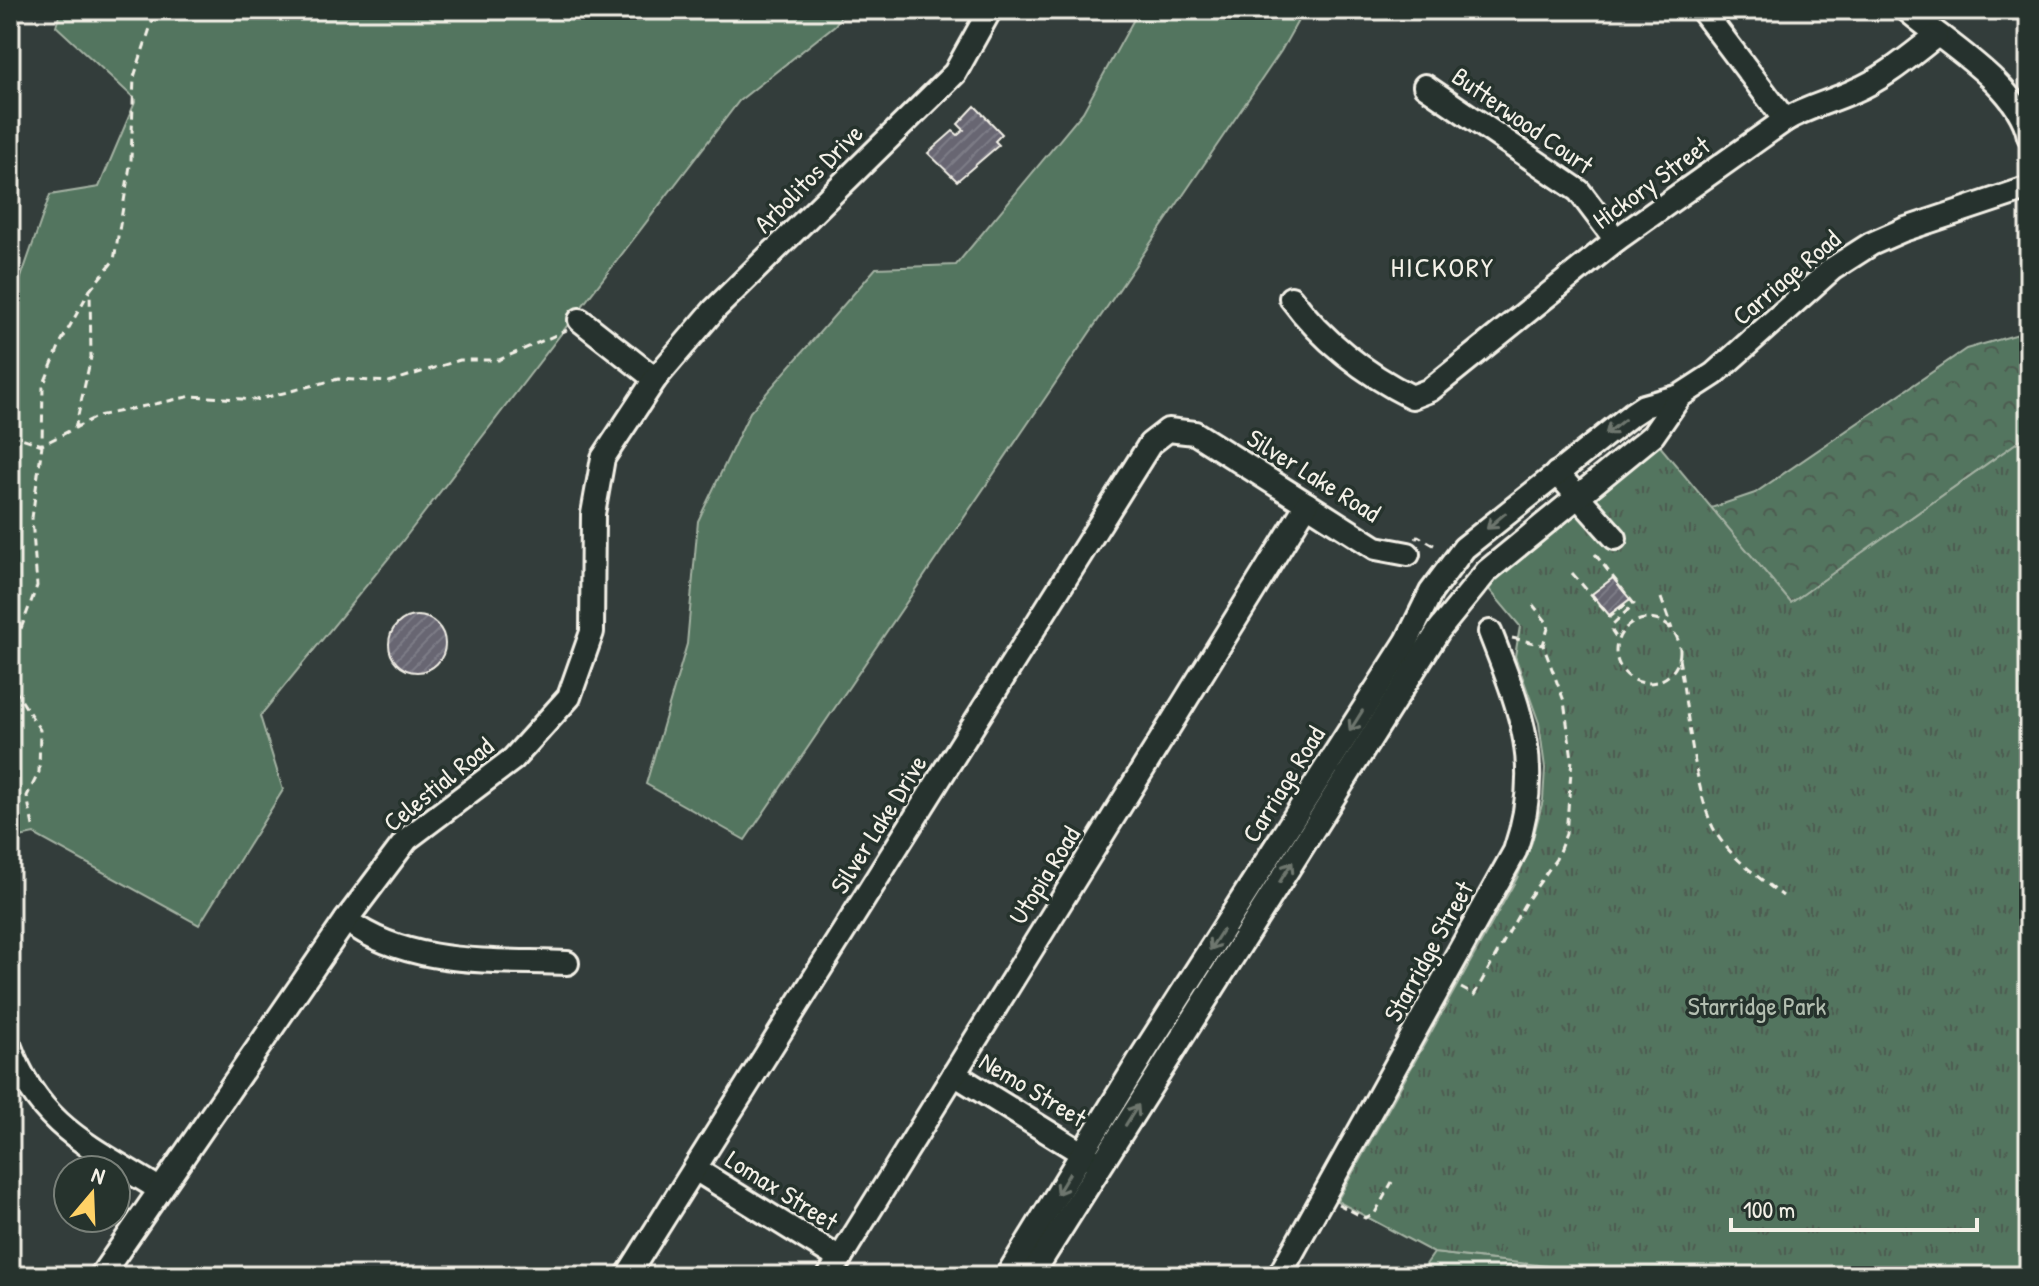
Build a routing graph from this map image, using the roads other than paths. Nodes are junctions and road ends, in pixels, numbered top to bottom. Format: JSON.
{"nodes":[{"id":1,"x":990,"y":10,"type":"edge"},
{"id":2,"x":1702,"y":10,"type":"edge"},
{"id":3,"x":1907,"y":10,"type":"edge"},
{"id":4,"x":1936,"y":36,"type":"junction"},
{"id":5,"x":1425,"y":86,"type":"dead end"},
{"id":6,"x":1785,"y":120,"type":"junction"},
{"id":7,"x":2029,"y":136,"type":"edge"},
{"id":8,"x":2029,"y":188,"type":"edge"},
{"id":9,"x":1616,"y":240,"type":"junction"},
{"id":10,"x":1291,"y":298,"type":"dead end"},
{"id":11,"x":584,"y":323,"type":"road end"},
{"id":12,"x":655,"y":379,"type":"junction"},
{"id":13,"x":1680,"y":396,"type":"junction"},
{"id":14,"x":1195,"y":433,"type":"joint"},
{"id":15,"x":1557,"y":473,"type":"junction"},
{"id":16,"x":1579,"y":497,"type":"junction"},
{"id":17,"x":1307,"y":504,"type":"junction"},
{"id":18,"x":1615,"y":538,"type":"dead end"},
{"id":19,"x":1408,"y":554,"type":"dead end"},
{"id":20,"x":1490,"y":632,"type":"dead end"},
{"id":21,"x":1407,"y":660,"type":"junction"},
{"id":22,"x":346,"y":920,"type":"junction"},
{"id":23,"x":567,"y":963,"type":"dead end"},
{"id":24,"x":10,"y":1047,"type":"edge"},
{"id":25,"x":954,"y":1074,"type":"junction"},
{"id":26,"x":1092,"y":1159,"type":"junction"},
{"id":27,"x":695,"y":1169,"type":"junction"},
{"id":28,"x":159,"y":1189,"type":"junction"},
{"id":29,"x":834,"y":1268,"type":"edge"},
{"id":30,"x":101,"y":1276,"type":"edge"},
{"id":31,"x":627,"y":1276,"type":"edge"},
{"id":32,"x":1007,"y":1276,"type":"edge"},
{"id":33,"x":1031,"y":1276,"type":"edge"},
{"id":34,"x":1279,"y":1276,"type":"edge"}],
"edges":[{"from":1,"to":12,"type":"street","name":"Arbolitos Drive"},
{"from":2,"to":6,"type":"street"},
{"from":3,"to":4,"type":"street"},
{"from":4,"to":6,"type":"street","name":"Hickory Street"},
{"from":4,"to":7,"type":"street"},
{"from":5,"to":9,"type":"street","name":"Butterwood Court"},
{"from":6,"to":9,"type":"street","name":"Hickory Street"},
{"from":8,"to":13,"type":"street","name":"Carriage Road"},
{"from":9,"to":10,"type":"street","name":"Hickory Street"},
{"from":11,"to":12,"type":"street"},
{"from":12,"to":22,"type":"street","name":"Celestial Road"},
{"from":13,"to":15,"type":"street","name":"Carriage Road","one_way":true},
{"from":13,"to":16,"type":"street","name":"Carriage Road"},
{"from":14,"to":17,"type":"street","name":"Silver Lake Road"},
{"from":14,"to":27,"type":"street","name":"Silver Lake Drive"},
{"from":15,"to":16,"type":"street"},
{"from":15,"to":21,"type":"street","name":"Carriage Road","one_way":true},
{"from":16,"to":18,"type":"street"},
{"from":16,"to":21,"type":"street","name":"Carriage Road"},
{"from":17,"to":19,"type":"street","name":"Silver Lake Road"},
{"from":17,"to":25,"type":"street","name":"Utopia Road"},
{"from":20,"to":34,"type":"street","name":"Starridge Street"},
{"from":21,"to":26,"type":"street","name":"Carriage Road"},
{"from":22,"to":23,"type":"street"},
{"from":22,"to":28,"type":"street","name":"Celestial Road"},
{"from":24,"to":28,"type":"street"},
{"from":25,"to":26,"type":"street","name":"Nemo Street"},
{"from":25,"to":29,"type":"street","name":"Utopia Road"},
{"from":26,"to":32,"type":"street","name":"Carriage Road","one_way":true},
{"from":26,"to":33,"type":"street","name":"Carriage Road"},
{"from":27,"to":29,"type":"street","name":"Lomax Street"},
{"from":27,"to":31,"type":"street","name":"Silver Lake Drive"},
{"from":28,"to":30,"type":"street","name":"Celestial Road"}]}
